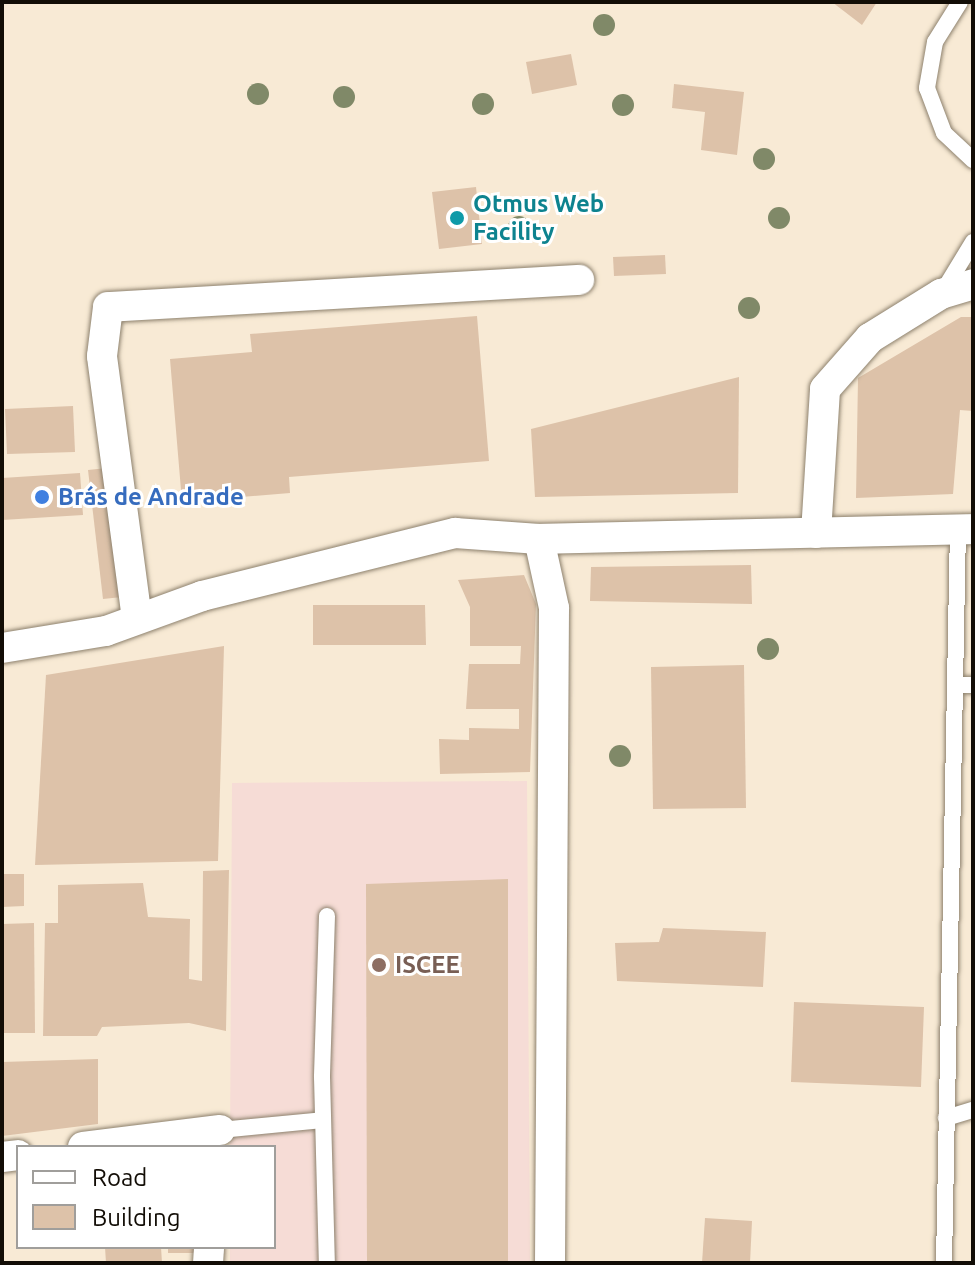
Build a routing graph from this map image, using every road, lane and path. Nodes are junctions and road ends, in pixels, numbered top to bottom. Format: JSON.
{"nodes":[{"id":1,"x":960,"y":2,"type":"edge"},
{"id":2,"x":973,"y":160,"type":"edge"},
{"id":3,"x":973,"y":242,"type":"edge"},
{"id":4,"x":579,"y":280,"type":"dead end"},
{"id":5,"x":973,"y":284,"type":"edge"},
{"id":6,"x":941,"y":294,"type":"junction"},
{"id":7,"x":966,"y":529,"type":"edge"},
{"id":8,"x":816,"y":533,"type":"junction"},
{"id":9,"x":539,"y":539,"type":"junction"},
{"id":10,"x":137,"y":619,"type":"junction"},
{"id":11,"x":2,"y":648,"type":"edge"},
{"id":12,"x":955,"y":685,"type":"junction"},
{"id":13,"x":973,"y":685,"type":"edge"},
{"id":14,"x":327,"y":916,"type":"dead end"},
{"id":15,"x":973,"y":1110,"type":"edge"},
{"id":16,"x":946,"y":1118,"type":"junction"},
{"id":17,"x":323,"y":1120,"type":"junction"},
{"id":18,"x":210,"y":1136,"type":"edge"},
{"id":19,"x":106,"y":1145,"type":"edge"},
{"id":20,"x":327,"y":1263,"type":"edge"},
{"id":21,"x":550,"y":1263,"type":"edge"},
{"id":22,"x":944,"y":1263,"type":"edge"}],
"edges":[{"from":1,"to":2,"type":"lane"},
{"from":3,"to":6,"type":"lane"},
{"from":4,"to":10,"type":"street"},
{"from":5,"to":6,"type":"street"},
{"from":6,"to":8,"type":"street"},
{"from":7,"to":8,"type":"street"},
{"from":7,"to":12,"type":"lane"},
{"from":8,"to":9,"type":"street"},
{"from":9,"to":10,"type":"street"},
{"from":9,"to":21,"type":"street"},
{"from":10,"to":11,"type":"street"},
{"from":12,"to":13,"type":"lane"},
{"from":12,"to":16,"type":"lane"},
{"from":14,"to":17,"type":"lane"},
{"from":15,"to":16,"type":"lane"},
{"from":16,"to":22,"type":"lane"},
{"from":17,"to":18,"type":"lane"},
{"from":17,"to":20,"type":"lane"},
{"from":18,"to":19,"type":"street"}]}
